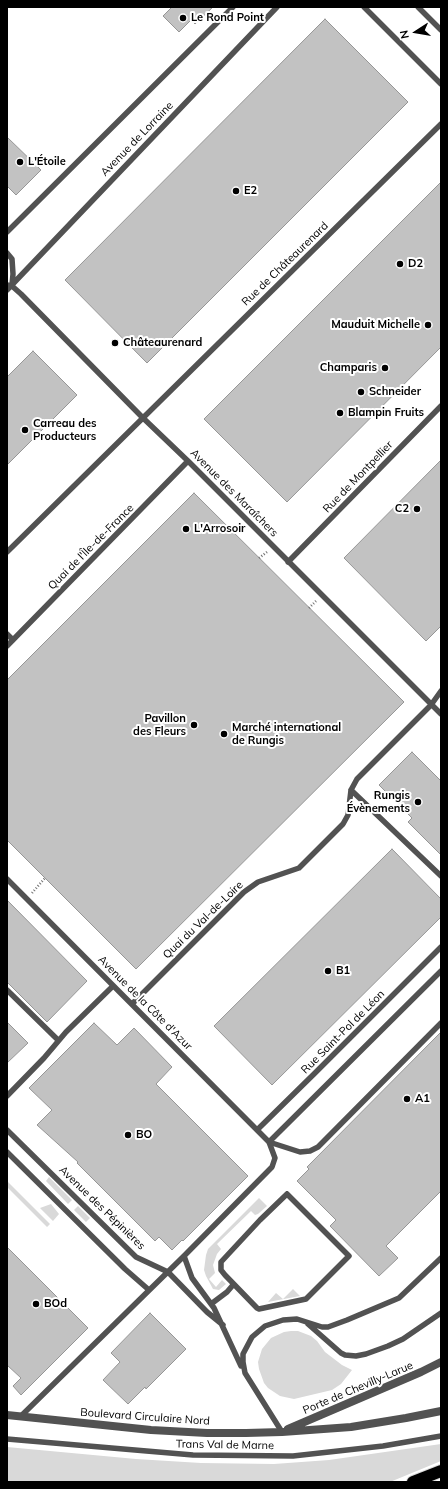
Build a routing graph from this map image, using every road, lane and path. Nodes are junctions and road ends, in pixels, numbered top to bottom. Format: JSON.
{"nodes":[{"id":1,"x":233,"y":7,"type":"edge"},
{"id":2,"x":277,"y":7,"type":"edge"},
{"id":3,"x":364,"y":7,"type":"edge"},
{"id":4,"x":418,"y":7,"type":"edge"},
{"id":5,"x":441,"y":30,"type":"edge"},
{"id":6,"x":441,"y":84,"type":"edge"},
{"id":7,"x":441,"y":124,"type":"edge"},
{"id":8,"x":7,"y":232,"type":"edge"},
{"id":9,"x":7,"y":253,"type":"edge"},
{"id":10,"x":9,"y":287,"type":"edge"},
{"id":11,"x":441,"y":406,"type":"edge"},
{"id":12,"x":142,"y":417,"type":"junction"},
{"id":13,"x":188,"y":461,"type":"junction"},
{"id":14,"x":7,"y":552,"type":"edge"},
{"id":15,"x":288,"y":562,"type":"junction"},
{"id":16,"x":7,"y":634,"type":"edge"},
{"id":17,"x":13,"y":640,"type":"junction"},
{"id":18,"x":7,"y":646,"type":"edge"},
{"id":19,"x":441,"y":691,"type":"edge"},
{"id":20,"x":431,"y":705,"type":"junction"},
{"id":21,"x":441,"y":714,"type":"edge"},
{"id":22,"x":351,"y":790,"type":"junction"},
{"id":23,"x":441,"y":876,"type":"edge"},
{"id":24,"x":45,"y":878,"type":"dead end"},
{"id":25,"x":7,"y":879,"type":"edge"},
{"id":26,"x":26,"y":899,"type":"junction"},
{"id":27,"x":441,"y":947,"type":"edge"},
{"id":28,"x":441,"y":971,"type":"edge"},
{"id":29,"x":113,"y":986,"type":"junction"},
{"id":30,"x":7,"y":990,"type":"edge"},
{"id":31,"x":132,"y":1004,"type":"junction"},
{"id":32,"x":441,"y":1023,"type":"edge"},
{"id":33,"x":58,"y":1040,"type":"junction"},
{"id":34,"x":7,"y":1096,"type":"edge"},
{"id":35,"x":7,"y":1130,"type":"edge"},
{"id":36,"x":257,"y":1130,"type":"junction"},
{"id":37,"x":269,"y":1142,"type":"junction"},
{"id":38,"x":7,"y":1152,"type":"edge"},
{"id":39,"x":184,"y":1256,"type":"junction"},
{"id":40,"x":441,"y":1258,"type":"edge"},
{"id":41,"x":168,"y":1272,"type":"junction"},
{"id":42,"x":234,"y":1285,"type":"junction"},
{"id":43,"x":149,"y":1290,"type":"junction"},
{"id":44,"x":211,"y":1304,"type":"junction"},
{"id":45,"x":441,"y":1313,"type":"edge"},
{"id":46,"x":305,"y":1321,"type":"junction"},
{"id":47,"x":223,"y":1326,"type":"junction"},
{"id":48,"x":441,"y":1362,"type":"edge"},
{"id":49,"x":245,"y":1373,"type":"junction"},
{"id":50,"x":441,"y":1412,"type":"edge"},
{"id":51,"x":7,"y":1415,"type":"edge"},
{"id":52,"x":20,"y":1417,"type":"junction"},
{"id":53,"x":282,"y":1432,"type":"junction"},
{"id":54,"x":441,"y":1436,"type":"edge"},
{"id":55,"x":7,"y":1439,"type":"edge"},
{"id":56,"x":441,"y":1471,"type":"edge"},
{"id":57,"x":413,"y":1482,"type":"edge"}],
"edges":[{"from":1,"to":8,"type":"lane"},
{"from":2,"to":10,"type":"lane","name":"Avenue de Lorraine"},
{"from":3,"to":6,"type":"lane"},
{"from":4,"to":5,"type":"lane"},
{"from":7,"to":12,"type":"lane","name":"Rue de Châteaurenard"},
{"from":9,"to":10,"type":"lane"},
{"from":10,"to":12,"type":"lane","name":"Avenue des Maraîchers"},
{"from":11,"to":15,"type":"lane","name":"Rue de Montpellier"},
{"from":12,"to":13,"type":"lane","name":"Avenue des Maraîchers"},
{"from":12,"to":14,"type":"lane","name":"Rue de Châteaurenard"},
{"from":13,"to":15,"type":"lane","name":"Avenue des Maraîchers"},
{"from":13,"to":17,"type":"lane","name":"Quai de l'Île-de-France"},
{"from":15,"to":20,"type":"lane","name":"Avenue des Maraîchers"},
{"from":16,"to":17,"type":"lane"},
{"from":17,"to":18,"type":"lane","name":"Quai de l'Île-de-France"},
{"from":19,"to":20,"type":"lane","name":"Quai du Val-de-Loire"},
{"from":20,"to":21,"type":"lane","name":"Avenue des Maraîchers"},
{"from":20,"to":22,"type":"lane","name":"Quai du Val-de-Loire"},
{"from":22,"to":23,"type":"lane"},
{"from":22,"to":31,"type":"lane","name":"Quai du Val-de-Loire"},
{"from":24,"to":26,"type":"path"},
{"from":25,"to":26,"type":"lane","name":"Avenue de la Côte d'Azur"},
{"from":26,"to":29,"type":"lane","name":"Avenue de la Côte d'Azur"},
{"from":27,"to":36,"type":"lane","name":"Rue Saint-Pol de Léon"},
{"from":28,"to":37,"type":"lane"},
{"from":29,"to":31,"type":"lane","name":"Avenue de la Côte d'Azur"},
{"from":29,"to":33,"type":"lane"},
{"from":30,"to":33,"type":"lane"},
{"from":31,"to":36,"type":"lane","name":"Avenue de la Côte d'Azur"},
{"from":32,"to":37,"type":"lane"},
{"from":33,"to":34,"type":"lane"},
{"from":35,"to":41,"type":"lane","name":"Avenue des Pépinières"},
{"from":36,"to":37,"type":"lane","name":"Avenue de la Côte d'Azur"},
{"from":37,"to":39,"type":"lane"},
{"from":38,"to":43,"type":"lane"},
{"from":39,"to":41,"type":"lane"},
{"from":39,"to":44,"type":"lane"},
{"from":40,"to":46,"type":"lane"},
{"from":41,"to":43,"type":"lane"},
{"from":41,"to":47,"type":"lane","name":"Avenue des Pépinières"},
{"from":42,"to":42,"type":"lane"},
{"from":42,"to":44,"type":"lane"},
{"from":43,"to":52,"type":"lane"},
{"from":44,"to":47,"type":"lane"},
{"from":45,"to":46,"type":"lane"},
{"from":46,"to":49,"type":"lane"},
{"from":47,"to":49,"type":"lane"},
{"from":48,"to":53,"type":"street","name":"Porte de Chevilly-Larue"},
{"from":49,"to":53,"type":"lane"},
{"from":50,"to":53,"type":"street","name":"Boulevard Circulaire Nord"},
{"from":51,"to":52,"type":"street","name":"Boulevard Circulaire Nord"},
{"from":52,"to":53,"type":"street","name":"Boulevard Circulaire Nord"},
{"from":54,"to":55,"type":"lane","name":"Trans Val de Marne"},
{"from":56,"to":57,"type":"highway"}]}
